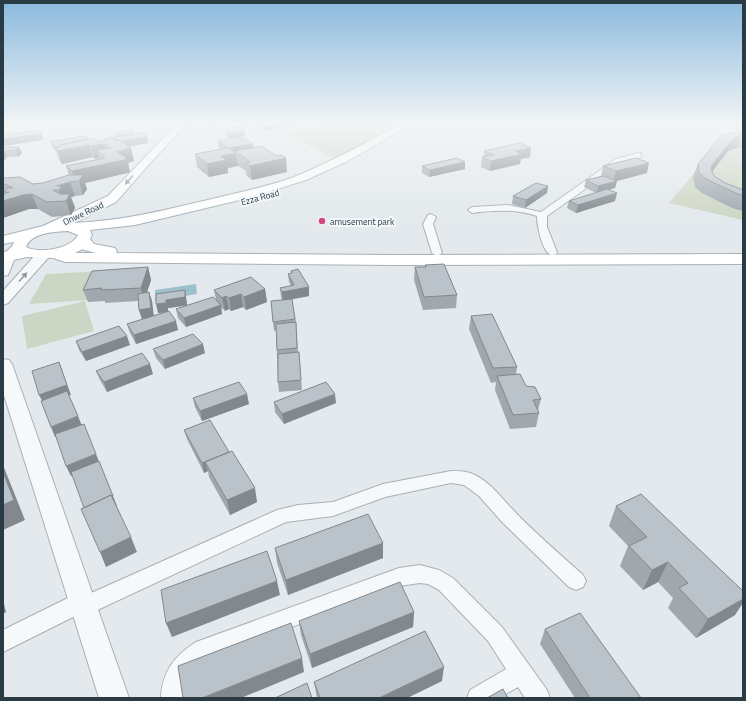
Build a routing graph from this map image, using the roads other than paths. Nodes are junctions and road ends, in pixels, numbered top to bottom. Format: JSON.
{"nodes":[{"id":1,"x":157,"y":156,"type":"edge"},
{"id":2,"x":357,"y":156,"type":"edge"},
{"id":3,"x":358,"y":156,"type":"edge"},
{"id":4,"x":636,"y":156,"type":"edge"},
{"id":5,"x":154,"y":159,"type":"junction"},
{"id":6,"x":348,"y":161,"type":"junction"},
{"id":7,"x":472,"y":210,"type":"dead end"},
{"id":8,"x":161,"y":214,"type":"junction"},
{"id":9,"x":110,"y":215,"type":"junction"},
{"id":10,"x":542,"y":216,"type":"junction"},
{"id":11,"x":431,"y":217,"type":"dead end"},
{"id":12,"x":99,"y":226,"type":"junction"},
{"id":13,"x":69,"y":227,"type":"junction"},
{"id":14,"x":42,"y":231,"type":"junction"},
{"id":15,"x":85,"y":237,"type":"junction"},
{"id":16,"x":3,"y":240,"type":"edge"},
{"id":17,"x":552,"y":252,"type":"junction"},
{"id":18,"x":743,"y":252,"type":"edge"},
{"id":19,"x":14,"y":253,"type":"edge"},
{"id":20,"x":437,"y":253,"type":"junction"},
{"id":21,"x":49,"y":254,"type":"junction"},
{"id":22,"x":743,"y":259,"type":"edge"},
{"id":23,"x":3,"y":272,"type":"edge"},
{"id":24,"x":3,"y":300,"type":"edge"},
{"id":25,"x":3,"y":364,"type":"edge"},
{"id":26,"x":576,"y":581,"type":"dead end"},
{"id":27,"x":83,"y":604,"type":"junction"},
{"id":28,"x":3,"y":641,"type":"edge"},
{"id":29,"x":521,"y":672,"type":"junction"},
{"id":30,"x":114,"y":698,"type":"edge"},
{"id":31,"x":172,"y":698,"type":"edge"},
{"id":32,"x":478,"y":698,"type":"edge"},
{"id":33,"x":539,"y":698,"type":"edge"}],
"edges":[{"from":1,"to":5,"type":"main road","name":"Onwe Road"},
{"from":2,"to":6,"type":"main road","name":"Ezza Road"},
{"from":3,"to":6,"type":"main road","name":"Ezza Road"},
{"from":4,"to":10,"type":"street"},
{"from":5,"to":9,"type":"main road","name":"Onwe Road"},
{"from":5,"to":14,"type":"main road","name":"Onwe Road","one_way":true},
{"from":6,"to":8,"type":"main road","name":"Ezza Road"},
{"from":6,"to":15,"type":"main road","name":"Ezza Road"},
{"from":7,"to":10,"type":"street"},
{"from":8,"to":9,"type":"main road"},
{"from":8,"to":12,"type":"main road","name":"Ezza Road"},
{"from":9,"to":12,"type":"main road","name":"Onwe Road"},
{"from":10,"to":17,"type":"street"},
{"from":11,"to":20,"type":"street"},
{"from":12,"to":13,"type":"main road","name":"Ezza Road"},
{"from":12,"to":15,"type":"main road","name":"Onwe Road"},
{"from":13,"to":14,"type":"main road","name":"Ezza Road"},
{"from":13,"to":15,"type":"main road"},
{"from":14,"to":16,"type":"main road"},
{"from":14,"to":19,"type":"main road"},
{"from":15,"to":20,"type":"main road"},
{"from":15,"to":21,"type":"main road"},
{"from":17,"to":18,"type":"main road"},
{"from":17,"to":20,"type":"main road"},
{"from":19,"to":21,"type":"main road"},
{"from":19,"to":23,"type":"street"},
{"from":21,"to":22,"type":"main road"},
{"from":24,"to":21,"type":"street","one_way":true},
{"from":25,"to":27,"type":"street"},
{"from":26,"to":27,"type":"street"},
{"from":27,"to":28,"type":"street"},
{"from":27,"to":30,"type":"street"},
{"from":29,"to":31,"type":"street"},
{"from":29,"to":32,"type":"street"},
{"from":29,"to":33,"type":"street"}]}
